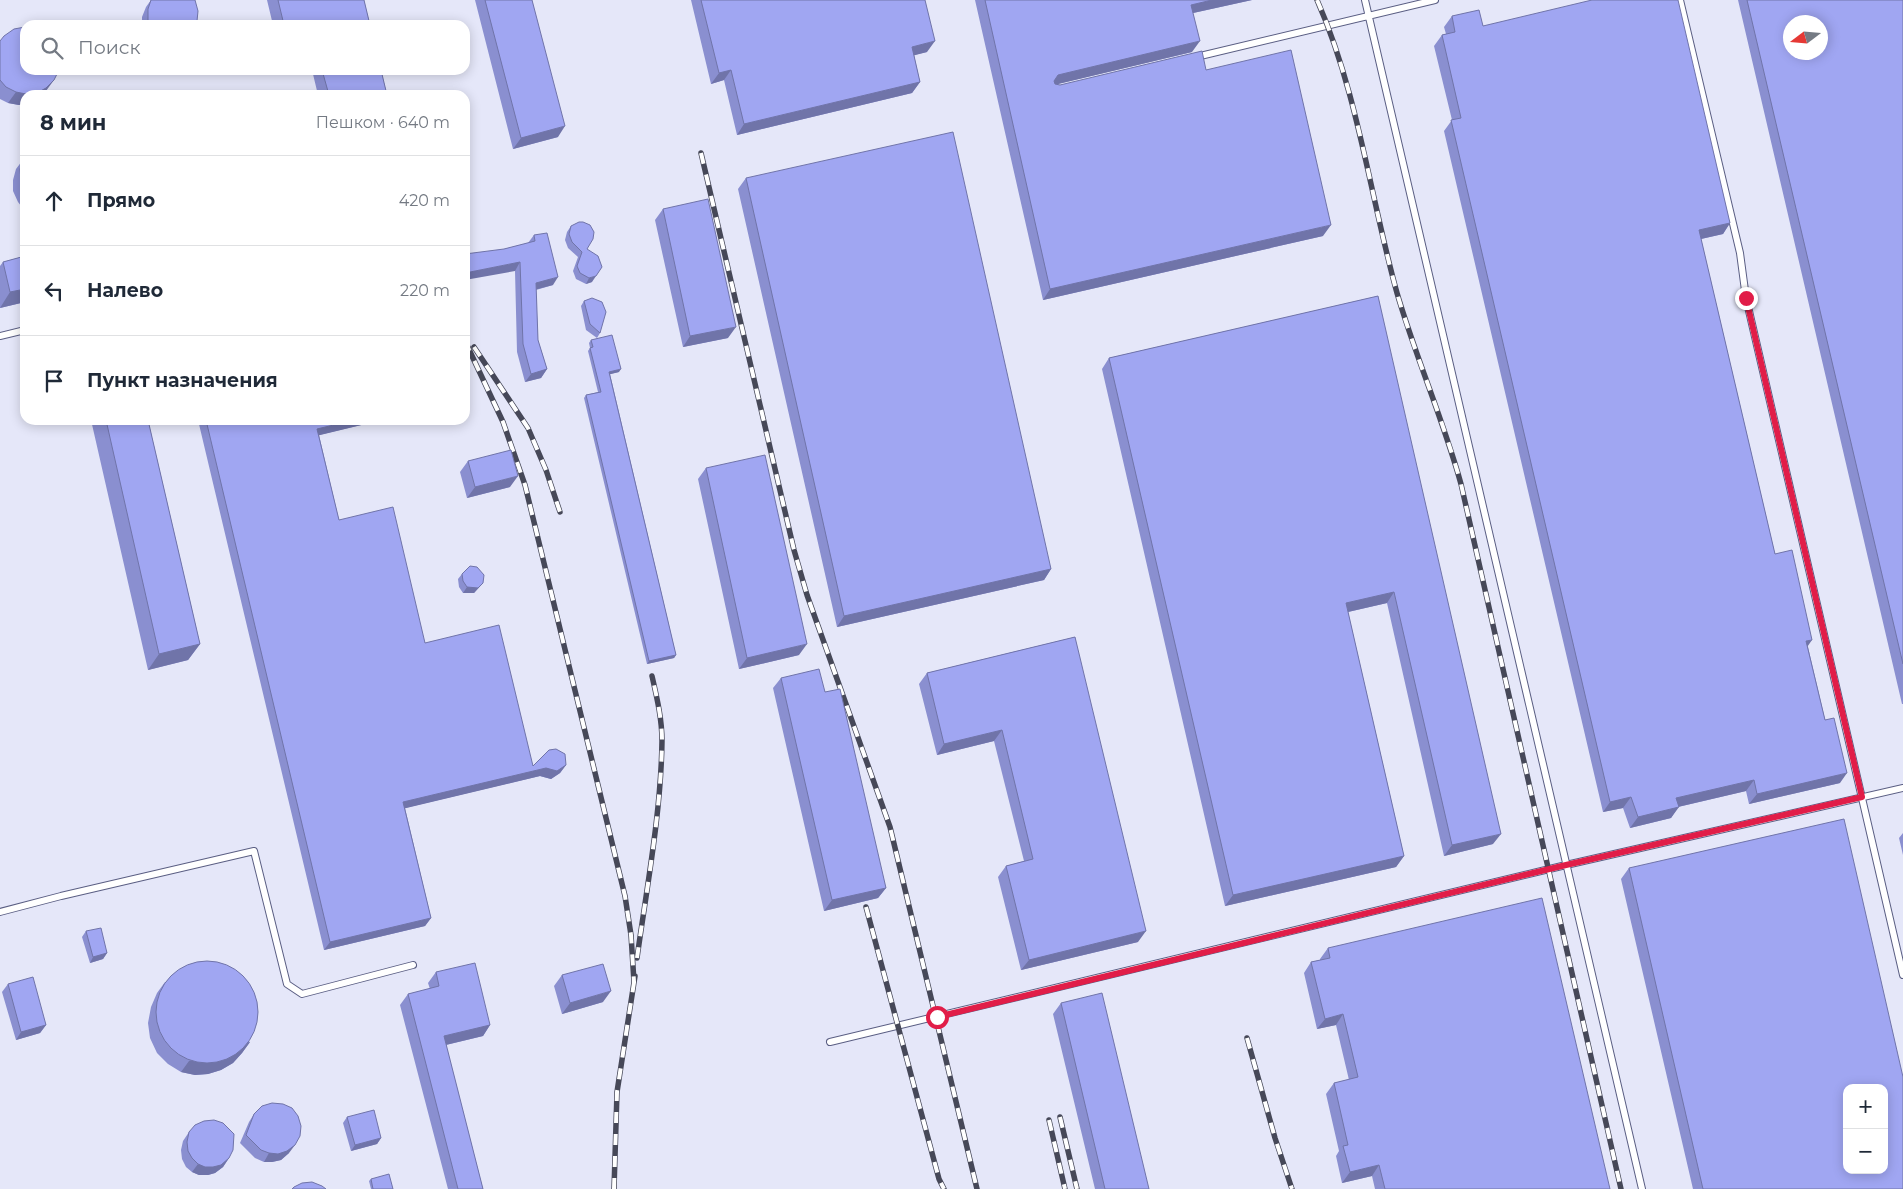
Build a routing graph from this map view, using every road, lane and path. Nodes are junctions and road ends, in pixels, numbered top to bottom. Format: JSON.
{"nodes":[{"id":1,"x":1365,"y":0,"type":"edge"},
{"id":2,"x":1435,"y":0,"type":"edge"},
{"id":3,"x":1680,"y":0,"type":"edge"},
{"id":4,"x":1368,"y":16,"type":"junction"},
{"id":5,"x":1185,"y":59,"type":"edge"},
{"id":6,"x":20,"y":331,"type":"edge"},
{"id":7,"x":0,"y":336,"type":"edge"},
{"id":8,"x":1903,"y":788,"type":"edge"},
{"id":9,"x":1862,"y":797,"type":"junction"},
{"id":10,"x":1566,"y":865,"type":"junction"},
{"id":11,"x":0,"y":912,"type":"edge"},
{"id":12,"x":413,"y":965,"type":"dead end"},
{"id":13,"x":1903,"y":976,"type":"edge"},
{"id":14,"x":830,"y":1042,"type":"dead end"},
{"id":15,"x":1642,"y":1189,"type":"edge"}],
"edges":[{"from":1,"to":4,"type":"lane"},
{"from":2,"to":4,"type":"lane"},
{"from":3,"to":9,"type":"lane"},
{"from":4,"to":5,"type":"lane"},
{"from":4,"to":10,"type":"lane"},
{"from":6,"to":7,"type":"lane"},
{"from":8,"to":9,"type":"lane"},
{"from":9,"to":10,"type":"lane"},
{"from":9,"to":13,"type":"lane"},
{"from":10,"to":14,"type":"lane"},
{"from":10,"to":15,"type":"lane"},
{"from":11,"to":12,"type":"lane"}]}
